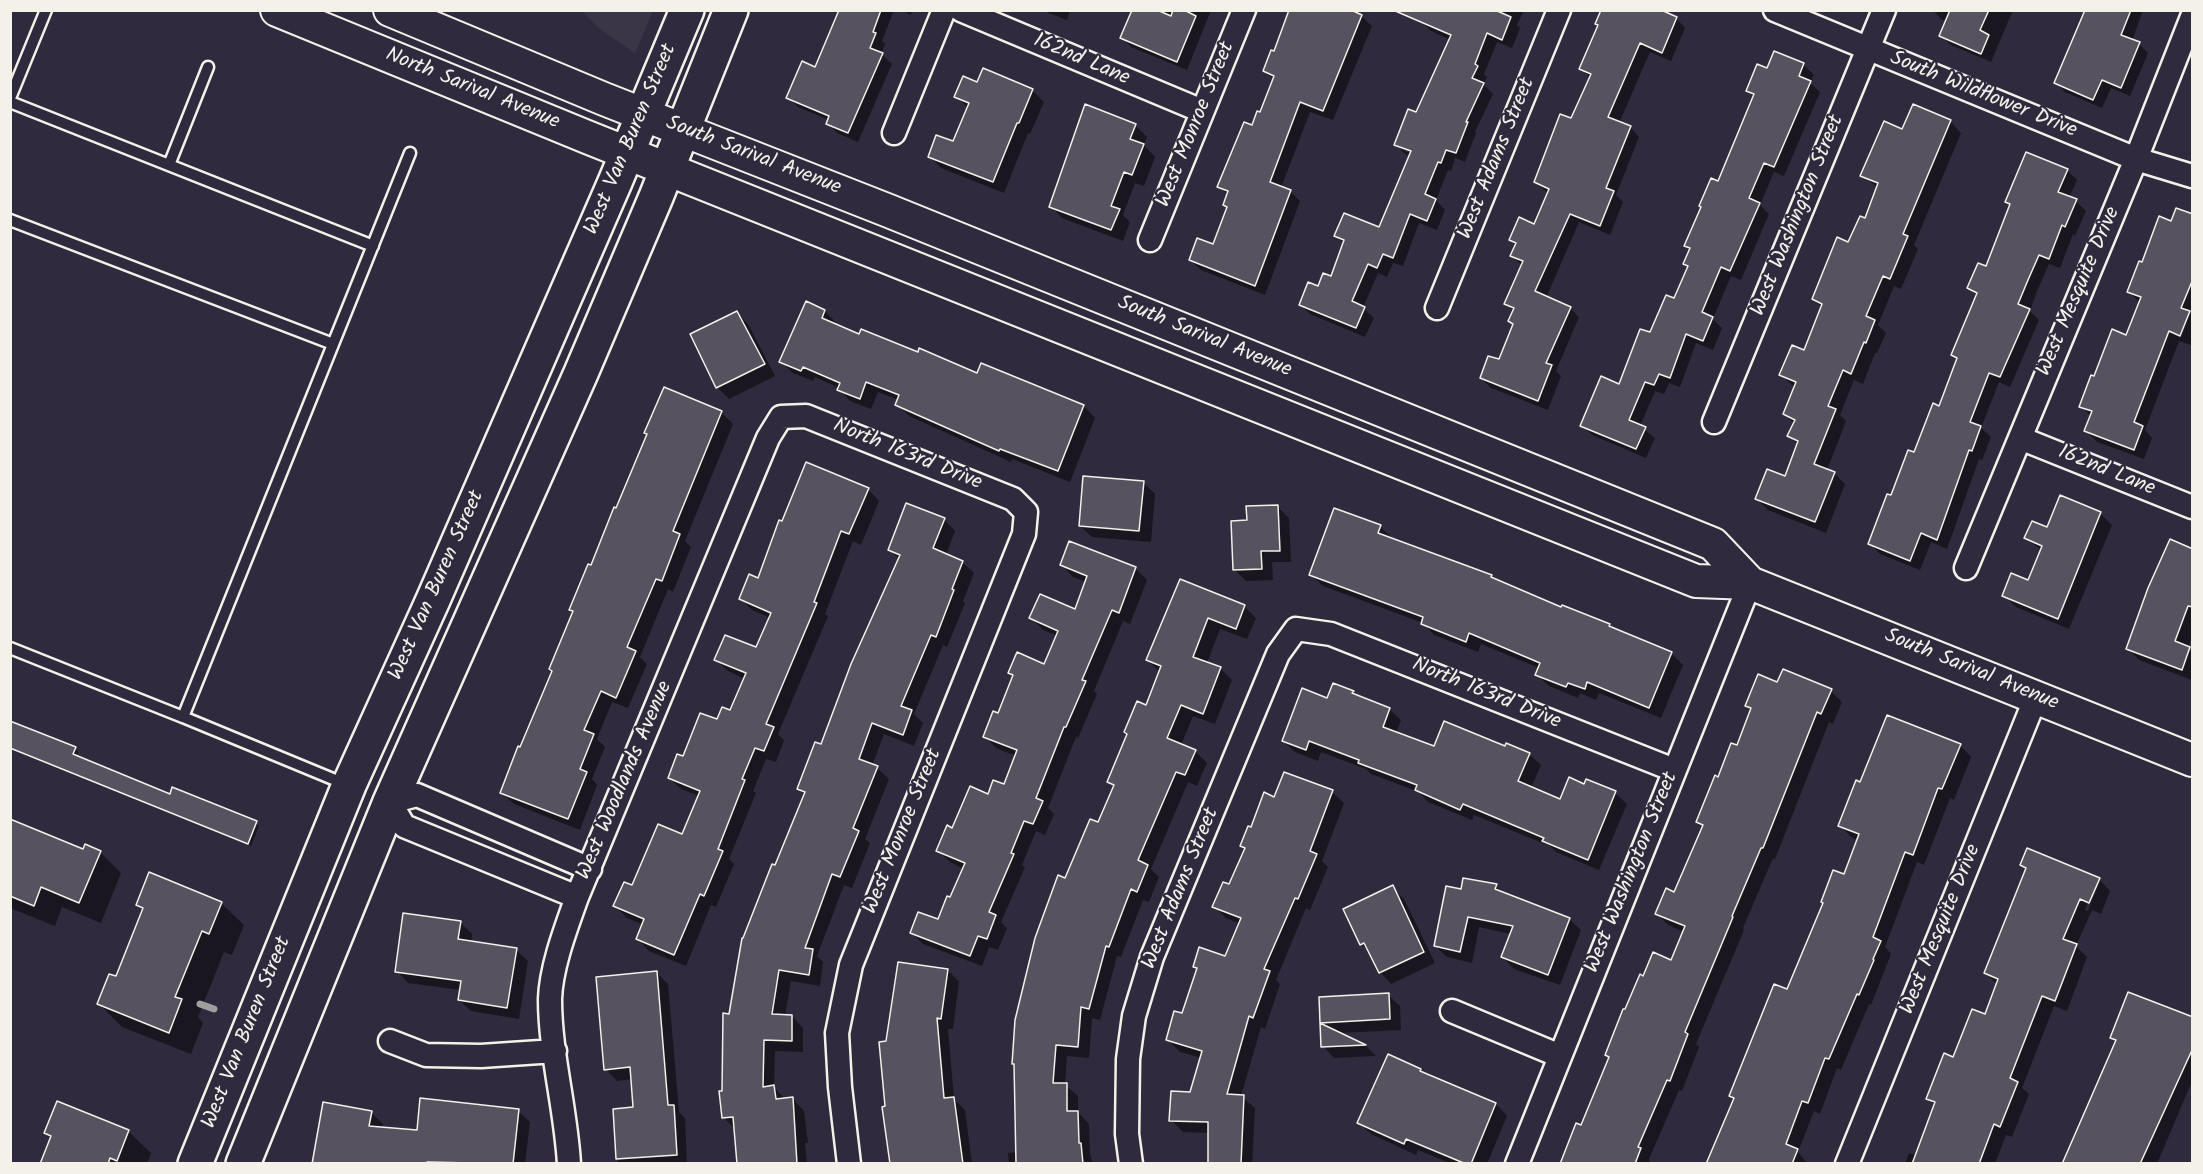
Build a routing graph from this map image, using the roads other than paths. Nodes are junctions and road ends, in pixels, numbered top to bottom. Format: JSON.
{"nodes":[{"id":1,"x":46,"y":10,"type":"edge"},
{"id":2,"x":277,"y":10,"type":"edge"},
{"id":3,"x":390,"y":10,"type":"edge"},
{"id":4,"x":687,"y":10,"type":"edge"},
{"id":5,"x":730,"y":10,"type":"edge"},
{"id":6,"x":944,"y":10,"type":"edge"},
{"id":7,"x":961,"y":10,"type":"edge"},
{"id":8,"x":1244,"y":10,"type":"edge"},
{"id":9,"x":1559,"y":10,"type":"edge"},
{"id":10,"x":1775,"y":10,"type":"edge"},
{"id":11,"x":1884,"y":10,"type":"edge"},
{"id":12,"x":2193,"y":16,"type":"edge"},
{"id":13,"x":1868,"y":49,"type":"junction"},
{"id":14,"x":208,"y":66,"type":"dead end"},
{"id":15,"x":10,"y":100,"type":"edge"},
{"id":16,"x":1202,"y":111,"type":"junction"},
{"id":17,"x":644,"y":115,"type":"junction"},
{"id":18,"x":682,"y":130,"type":"junction"},
{"id":19,"x":894,"y":133,"type":"dead end"},
{"id":20,"x":410,"y":153,"type":"dead end"},
{"id":21,"x":628,"y":153,"type":"junction"},
{"id":22,"x":2136,"y":159,"type":"junction"},
{"id":23,"x":170,"y":165,"type":"junction"},
{"id":24,"x":667,"y":168,"type":"junction"},
{"id":25,"x":2193,"y":176,"type":"edge"},
{"id":26,"x":10,"y":220,"type":"edge"},
{"id":27,"x":1150,"y":240,"type":"dead end"},
{"id":28,"x":373,"y":246,"type":"junction"},
{"id":29,"x":1437,"y":308,"type":"dead end"},
{"id":30,"x":333,"y":344,"type":"junction"},
{"id":31,"x":781,"y":417,"type":"joint"},
{"id":32,"x":1714,"y":422,"type":"dead end"},
{"id":33,"x":2020,"y":438,"type":"junction"},
{"id":34,"x":2193,"y":507,"type":"edge"},
{"id":35,"x":1026,"y":512,"type":"joint"},
{"id":36,"x":1966,"y":568,"type":"dead end"},
{"id":37,"x":1750,"y":583,"type":"junction"},
{"id":38,"x":1296,"y":629,"type":"joint"},
{"id":39,"x":10,"y":648,"type":"edge"},
{"id":40,"x":2036,"y":697,"type":"junction"},
{"id":41,"x":183,"y":717,"type":"junction"},
{"id":42,"x":2193,"y":760,"type":"edge"},
{"id":43,"x":1674,"y":770,"type":"junction"},
{"id":44,"x":349,"y":785,"type":"junction"},
{"id":45,"x":390,"y":802,"type":"junction"},
{"id":46,"x":590,"y":869,"type":"junction"},
{"id":47,"x":577,"y":897,"type":"junction"},
{"id":48,"x":1452,"y":1011,"type":"dead end"},
{"id":49,"x":390,"y":1041,"type":"dead end"},
{"id":50,"x":555,"y":1051,"type":"junction"},
{"id":51,"x":1560,"y":1056,"type":"junction"},
{"id":52,"x":195,"y":1164,"type":"edge"},
{"id":53,"x":243,"y":1164,"type":"edge"},
{"id":54,"x":569,"y":1164,"type":"edge"},
{"id":55,"x":849,"y":1164,"type":"edge"},
{"id":56,"x":1131,"y":1164,"type":"edge"},
{"id":57,"x":1516,"y":1164,"type":"edge"},
{"id":58,"x":1847,"y":1164,"type":"edge"}],
"edges":[{"from":1,"to":15,"type":"lane"},
{"from":2,"to":21,"type":"main road","name":"North Sarival Avenue"},
{"from":3,"to":17,"type":"main road","name":"North Sarival Avenue"},
{"from":4,"to":17,"type":"main road","name":"West Van Buren Street"},
{"from":5,"to":18,"type":"main road","name":"West Van Buren Street"},
{"from":6,"to":19,"type":"street"},
{"from":7,"to":16,"type":"street","name":"162nd Lane"},
{"from":8,"to":16,"type":"street","name":"West Monroe Street"},
{"from":9,"to":29,"type":"street","name":"West Adams Street"},
{"from":10,"to":13,"type":"street","name":"South Wildflower Drive"},
{"from":11,"to":13,"type":"street","name":"West Washington Street"},
{"from":12,"to":22,"type":"street","name":"West Mesquite Drive"},
{"from":13,"to":22,"type":"street","name":"South Wildflower Drive"},
{"from":13,"to":32,"type":"street","name":"West Washington Street"},
{"from":14,"to":23,"type":"lane"},
{"from":15,"to":23,"type":"lane"},
{"from":16,"to":27,"type":"street","name":"West Monroe Street"},
{"from":17,"to":18,"type":"main road","name":"South Sarival Avenue"},
{"from":17,"to":21,"type":"main road","name":"West Van Buren Street"},
{"from":18,"to":24,"type":"main road","name":"West Van Buren Street"},
{"from":18,"to":37,"type":"main road","name":"South Sarival Avenue"},
{"from":20,"to":28,"type":"lane"},
{"from":21,"to":24,"type":"main road","name":"North Sarival Avenue"},
{"from":21,"to":44,"type":"main road","name":"West Van Buren Street"},
{"from":22,"to":25,"type":"street","name":"South Wildflower Drive"},
{"from":22,"to":33,"type":"street","name":"West Mesquite Drive"},
{"from":23,"to":28,"type":"lane"},
{"from":24,"to":37,"type":"main road","name":"South Sarival Avenue"},
{"from":24,"to":45,"type":"main road","name":"West Van Buren Street"},
{"from":26,"to":30,"type":"lane"},
{"from":28,"to":30,"type":"lane"},
{"from":30,"to":41,"type":"lane"},
{"from":31,"to":35,"type":"street","name":"North 163rd Drive"},
{"from":31,"to":46,"type":"street","name":"West Woodlands Avenue"},
{"from":33,"to":34,"type":"street","name":"162nd Lane"},
{"from":33,"to":36,"type":"street","name":"West Mesquite Drive"},
{"from":35,"to":55,"type":"street","name":"West Monroe Street"},
{"from":37,"to":40,"type":"main road","name":"South Sarival Avenue"},
{"from":37,"to":43,"type":"street","name":"West Washington Street"},
{"from":38,"to":43,"type":"street","name":"North 163rd Drive"},
{"from":38,"to":56,"type":"street","name":"West Adams Street"},
{"from":39,"to":41,"type":"lane"},
{"from":40,"to":42,"type":"main road","name":"South Sarival Avenue"},
{"from":40,"to":58,"type":"street","name":"West Mesquite Drive"},
{"from":41,"to":44,"type":"lane"},
{"from":43,"to":51,"type":"street","name":"West Washington Street"},
{"from":44,"to":45,"type":"main road"},
{"from":44,"to":52,"type":"main road","name":"West Van Buren Street"},
{"from":45,"to":46,"type":"street"},
{"from":45,"to":47,"type":"street"},
{"from":45,"to":53,"type":"main road","name":"West Van Buren Street"},
{"from":46,"to":47,"type":"street","name":"West Woodlands Avenue"},
{"from":47,"to":50,"type":"street","name":"West Woodlands Avenue"},
{"from":48,"to":51,"type":"street"},
{"from":49,"to":50,"type":"street"},
{"from":50,"to":54,"type":"street","name":"West Woodlands Avenue"},
{"from":51,"to":57,"type":"street","name":"West Washington Street"}]}
